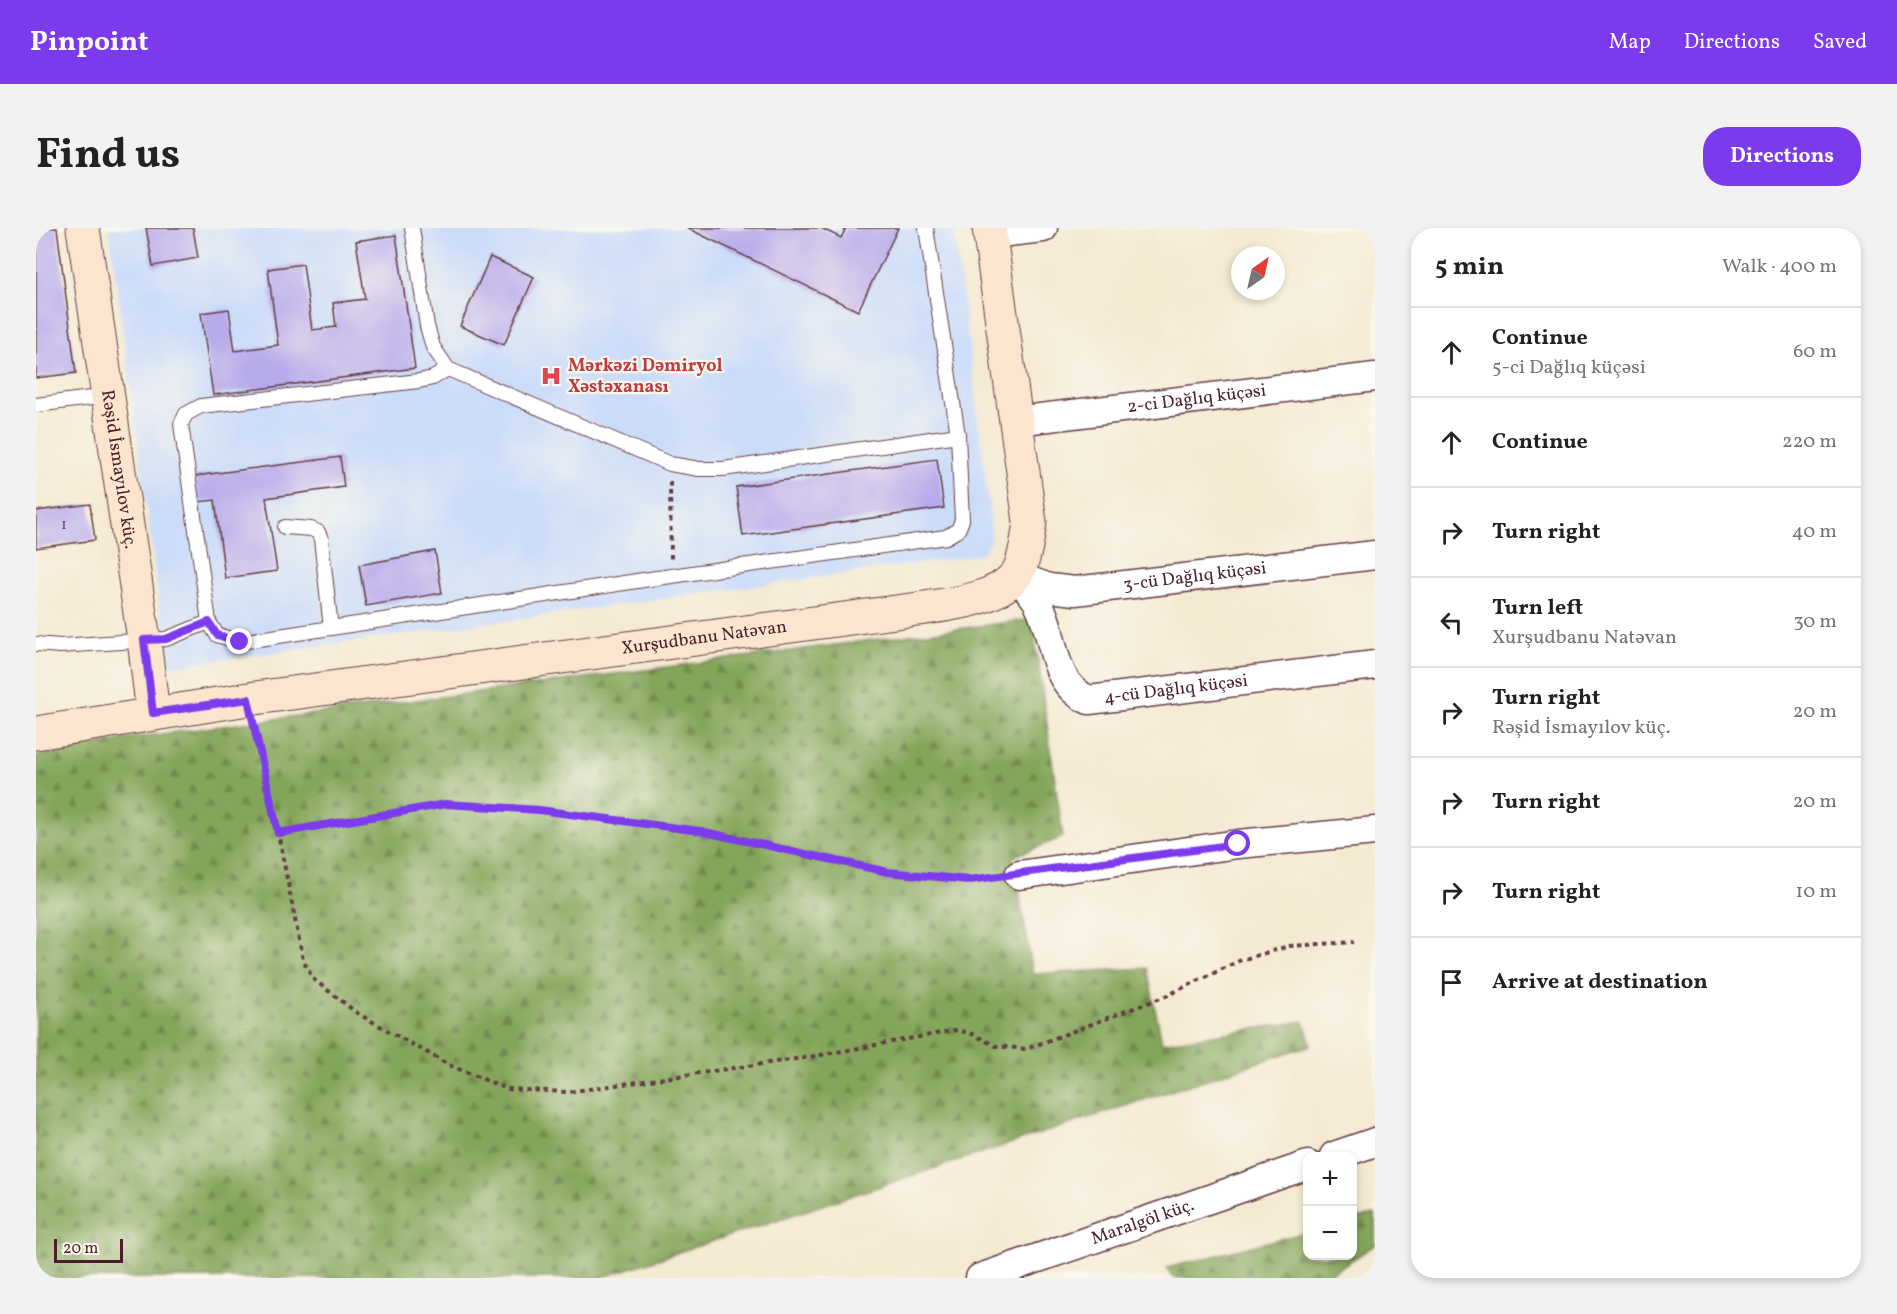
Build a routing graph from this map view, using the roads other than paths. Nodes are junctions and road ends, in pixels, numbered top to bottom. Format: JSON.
{"nodes":[{"id":1,"x":83,"y":228,"type":"edge"},
{"id":2,"x":412,"y":228,"type":"edge"},
{"id":3,"x":926,"y":228,"type":"edge"},
{"id":4,"x":1043,"y":228,"type":"edge"},
{"id":5,"x":990,"y":231,"type":"edge"},
{"id":6,"x":448,"y":369,"type":"junction"},
{"id":7,"x":1375,"y":377,"type":"edge"},
{"id":8,"x":107,"y":396,"type":"junction"},
{"id":9,"x":36,"y":405,"type":"edge"},
{"id":10,"x":1016,"y":421,"type":"junction"},
{"id":11,"x":958,"y":435,"type":"junction"},
{"id":12,"x":285,"y":527,"type":"dead end"},
{"id":13,"x":1375,"y":555,"type":"edge"},
{"id":14,"x":1016,"y":576,"type":"junction"},
{"id":15,"x":209,"y":622,"type":"junction"},
{"id":16,"x":331,"y":628,"type":"junction"},
{"id":17,"x":144,"y":640,"type":"junction"},
{"id":18,"x":36,"y":645,"type":"edge"},
{"id":19,"x":1375,"y":665,"type":"edge"},
{"id":20,"x":153,"y":713,"type":"junction"},
{"id":21,"x":36,"y":733,"type":"edge"},
{"id":22,"x":1375,"y":831,"type":"edge"},
{"id":23,"x":1019,"y":874,"type":"road end"},
{"id":24,"x":1375,"y":1142,"type":"edge"},
{"id":25,"x":1346,"y":1152,"type":"edge"},
{"id":26,"x":1303,"y":1168,"type":"edge"},
{"id":27,"x":980,"y":1278,"type":"edge"}],
"edges":[{"from":1,"to":8,"type":"main road","name":"Rəşid İsmayılov küç."},
{"from":2,"to":6,"type":"lane"},
{"from":3,"to":11,"type":"lane"},
{"from":4,"to":5,"type":"street"},
{"from":5,"to":10,"type":"main road"},
{"from":6,"to":11,"type":"lane"},
{"from":6,"to":15,"type":"lane"},
{"from":7,"to":10,"type":"street","name":"2-ci Dağlıq küçəsi"},
{"from":8,"to":9,"type":"lane"},
{"from":8,"to":17,"type":"main road","name":"Rəşid İsmayılov küç."},
{"from":10,"to":14,"type":"main road"},
{"from":11,"to":16,"type":"lane"},
{"from":12,"to":16,"type":"lane"},
{"from":13,"to":14,"type":"street","name":"3-cü Dağlıq küçəsi"},
{"from":14,"to":19,"type":"street","name":"4-cü Dağlıq küçəsi"},
{"from":14,"to":20,"type":"main road","name":"Xurşudbanu Natəvan"},
{"from":15,"to":16,"type":"lane"},
{"from":15,"to":17,"type":"lane"},
{"from":17,"to":18,"type":"lane"},
{"from":17,"to":20,"type":"main road","name":"Rəşid İsmayılov küç."},
{"from":20,"to":21,"type":"main road","name":"Xurşudbanu Natəvan"},
{"from":22,"to":23,"type":"street"},
{"from":24,"to":25,"type":"street"},
{"from":26,"to":27,"type":"street","name":"Maralgöl küç."}]}
